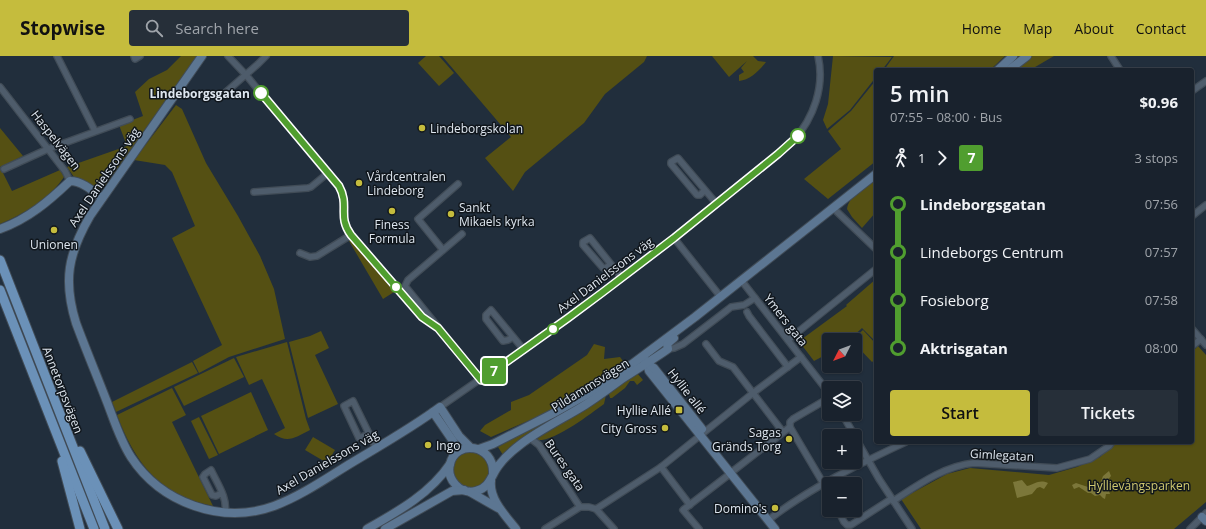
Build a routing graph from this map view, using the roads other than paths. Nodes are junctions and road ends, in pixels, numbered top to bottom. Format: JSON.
{"nodes":[{"id":1,"x":57,"y":56,"type":"edge"},
{"id":2,"x":202,"y":56,"type":"edge"},
{"id":3,"x":228,"y":56,"type":"edge"},
{"id":4,"x":266,"y":56,"type":"edge"},
{"id":5,"x":818,"y":56,"type":"edge"},
{"id":6,"x":1013,"y":56,"type":"edge"},
{"id":7,"x":1027,"y":56,"type":"edge"},
{"id":8,"x":1111,"y":56,"type":"edge"},
{"id":9,"x":1000,"y":68,"type":"edge"},
{"id":10,"x":1012,"y":68,"type":"edge"},
{"id":11,"x":1119,"y":68,"type":"edge"},
{"id":12,"x":246,"y":75,"type":"junction"},
{"id":13,"x":1206,"y":81,"type":"edge"},
{"id":14,"x":0,"y":87,"type":"edge"},
{"id":15,"x":1194,"y":90,"type":"edge"},
{"id":16,"x":226,"y":94,"type":"dead end"},
{"id":17,"x":130,"y":119,"type":"dead end"},
{"id":18,"x":95,"y":131,"type":"junction"},
{"id":19,"x":48,"y":149,"type":"junction"},
{"id":20,"x":4,"y":169,"type":"dead end"},
{"id":21,"x":328,"y":173,"type":"junction"},
{"id":22,"x":874,"y":176,"type":"edge"},
{"id":23,"x":70,"y":180,"type":"junction"},
{"id":24,"x":458,"y":184,"type":"dead end"},
{"id":25,"x":705,"y":190,"type":"junction"},
{"id":26,"x":254,"y":192,"type":"dead end"},
{"id":27,"x":102,"y":198,"type":"junction"},
{"id":28,"x":716,"y":203,"type":"junction"},
{"id":29,"x":1206,"y":205,"type":"edge"},
{"id":30,"x":833,"y":208,"type":"junction"},
{"id":31,"x":1194,"y":214,"type":"edge"},
{"id":32,"x":0,"y":229,"type":"edge"},
{"id":33,"x":462,"y":234,"type":"dead end"},
{"id":34,"x":674,"y":238,"type":"junction"},
{"id":35,"x":874,"y":247,"type":"edge"},
{"id":36,"x":442,"y":251,"type":"junction"},
{"id":37,"x":300,"y":253,"type":"dead end"},
{"id":38,"x":0,"y":260,"type":"edge"},
{"id":39,"x":611,"y":264,"type":"junction"},
{"id":40,"x":874,"y":272,"type":"edge"},
{"id":41,"x":622,"y":278,"type":"junction"},
{"id":42,"x":741,"y":280,"type":"junction"},
{"id":43,"x":0,"y":290,"type":"edge"},
{"id":44,"x":720,"y":296,"type":"junction"},
{"id":45,"x":755,"y":298,"type":"junction"},
{"id":46,"x":747,"y":312,"type":"dead end"},
{"id":47,"x":695,"y":316,"type":"junction"},
{"id":48,"x":1194,"y":331,"type":"edge"},
{"id":49,"x":513,"y":336,"type":"junction"},
{"id":50,"x":1200,"y":338,"type":"junction"},
{"id":51,"x":788,"y":340,"type":"junction"},
{"id":52,"x":706,"y":344,"type":"dead end"},
{"id":53,"x":1194,"y":344,"type":"edge"},
{"id":54,"x":1206,"y":345,"type":"edge"},
{"id":55,"x":668,"y":348,"type":"junction"},
{"id":56,"x":524,"y":350,"type":"junction"},
{"id":57,"x":642,"y":356,"type":"junction"},
{"id":58,"x":801,"y":357,"type":"junction"},
{"id":59,"x":39,"y":361,"type":"junction"},
{"id":60,"x":648,"y":364,"type":"junction"},
{"id":61,"x":788,"y":367,"type":"junction"},
{"id":62,"x":481,"y":380,"type":"junction"},
{"id":63,"x":822,"y":384,"type":"edge"},
{"id":64,"x":39,"y":391,"type":"junction"},
{"id":65,"x":753,"y":393,"type":"junction"},
{"id":66,"x":822,"y":402,"type":"edge"},
{"id":67,"x":440,"y":407,"type":"junction"},
{"id":68,"x":433,"y":412,"type":"junction"},
{"id":69,"x":790,"y":426,"type":"junction"},
{"id":70,"x":783,"y":432,"type":"junction"},
{"id":71,"x":369,"y":434,"type":"junction"},
{"id":72,"x":702,"y":434,"type":"junction"},
{"id":73,"x":530,"y":438,"type":"junction"},
{"id":74,"x":902,"y":444,"type":"edge"},
{"id":75,"x":1108,"y":444,"type":"edge"},
{"id":76,"x":376,"y":448,"type":"junction"},
{"id":77,"x":475,"y":448,"type":"junction"},
{"id":78,"x":862,"y":449,"type":"edge"},
{"id":79,"x":452,"y":460,"type":"junction"},
{"id":80,"x":868,"y":460,"type":"junction"},
{"id":81,"x":661,"y":467,"type":"junction"},
{"id":82,"x":732,"y":472,"type":"junction"},
{"id":83,"x":492,"y":477,"type":"junction"},
{"id":84,"x":835,"y":477,"type":"edge"},
{"id":85,"x":822,"y":480,"type":"edge"},
{"id":86,"x":822,"y":484,"type":"edge"},
{"id":87,"x":467,"y":491,"type":"junction"},
{"id":88,"x":222,"y":493,"type":"dead end"},
{"id":89,"x":892,"y":500,"type":"junction"},
{"id":90,"x":690,"y":505,"type":"junction"},
{"id":91,"x":580,"y":507,"type":"junction"},
{"id":92,"x":596,"y":509,"type":"junction"},
{"id":93,"x":502,"y":511,"type":"junction"},
{"id":94,"x":225,"y":513,"type":"junction"},
{"id":95,"x":842,"y":517,"type":"edge"},
{"id":96,"x":1205,"y":517,"type":"edge"},
{"id":97,"x":771,"y":518,"type":"junction"},
{"id":98,"x":80,"y":529,"type":"edge"},
{"id":99,"x":94,"y":529,"type":"edge"},
{"id":100,"x":105,"y":529,"type":"edge"},
{"id":101,"x":118,"y":529,"type":"edge"},
{"id":102,"x":367,"y":529,"type":"edge"},
{"id":103,"x":385,"y":529,"type":"edge"},
{"id":104,"x":516,"y":529,"type":"edge"},
{"id":105,"x":545,"y":529,"type":"edge"},
{"id":106,"x":614,"y":529,"type":"edge"},
{"id":107,"x":699,"y":529,"type":"edge"},
{"id":108,"x":775,"y":529,"type":"edge"},
{"id":109,"x":779,"y":529,"type":"edge"},
{"id":110,"x":912,"y":529,"type":"edge"},
{"id":111,"x":1190,"y":529,"type":"edge"}],
"edges":[{"from":1,"to":18,"type":"street"},
{"from":2,"to":27,"type":"street","name":"Axel Danielssons väg"},
{"from":3,"to":12,"type":"street"},
{"from":4,"to":12,"type":"street"},
{"from":5,"to":28,"type":"street","name":"Axel Danielssons väg"},
{"from":6,"to":9,"type":"street"},
{"from":7,"to":10,"type":"street"},
{"from":8,"to":11,"type":"street"},
{"from":12,"to":16,"type":"street"},
{"from":12,"to":21,"type":"street"},
{"from":13,"to":15,"type":"street"},
{"from":14,"to":19,"type":"street","name":"Haspelvägen"},
{"from":17,"to":18,"type":"street"},
{"from":18,"to":19,"type":"street"},
{"from":19,"to":20,"type":"street"},
{"from":19,"to":23,"type":"street","name":"Haspelvägen"},
{"from":21,"to":26,"type":"street"},
{"from":21,"to":37,"type":"street"},
{"from":22,"to":30,"type":"street","name":"Pildammsvägen"},
{"from":23,"to":27,"type":"street","name":"Haspelvägen"},
{"from":23,"to":32,"type":"street"},
{"from":24,"to":36,"type":"street"},
{"from":25,"to":25,"type":"street"},
{"from":25,"to":28,"type":"street"},
{"from":27,"to":94,"type":"street","name":"Axel Danielssons väg"},
{"from":28,"to":34,"type":"street","name":"Axel Danielssons väg"},
{"from":29,"to":31,"type":"street"},
{"from":30,"to":35,"type":"street"},
{"from":30,"to":42,"type":"street","name":"Pildammsvägen"},
{"from":33,"to":36,"type":"street"},
{"from":34,"to":41,"type":"street","name":"Axel Danielssons väg"},
{"from":34,"to":44,"type":"street"},
{"from":36,"to":62,"type":"street"},
{"from":38,"to":59,"type":"main road","name":"Annetorpsvägen"},
{"from":39,"to":39,"type":"street"},
{"from":39,"to":41,"type":"street"},
{"from":40,"to":51,"type":"street"},
{"from":41,"to":56,"type":"street","name":"Axel Danielssons väg"},
{"from":42,"to":44,"type":"street","name":"Pildammsvägen"},
{"from":42,"to":45,"type":"street","name":"Ymers gata"},
{"from":43,"to":64,"type":"main road","name":"Annetorpsvägen"},
{"from":44,"to":47,"type":"street","name":"Pildammsvägen"},
{"from":45,"to":51,"type":"street","name":"Ymers gata"},
{"from":45,"to":55,"type":"street"},
{"from":46,"to":61,"type":"street"},
{"from":47,"to":55,"type":"street","name":"Pildammsvägen"},
{"from":47,"to":57,"type":"street","name":"Pildammsvägen"},
{"from":48,"to":50,"type":"street"},
{"from":49,"to":49,"type":"street"},
{"from":49,"to":56,"type":"street"},
{"from":50,"to":53,"type":"street"},
{"from":50,"to":54,"type":"street"},
{"from":51,"to":58,"type":"street","name":"Ymers gata"},
{"from":52,"to":65,"type":"street"},
{"from":55,"to":60,"type":"street","name":"Pildammsvägen"},
{"from":56,"to":62,"type":"street","name":"Axel Danielssons väg"},
{"from":57,"to":60,"type":"street","name":"Hyllie allé"},
{"from":57,"to":77,"type":"street","name":"Pildammsvägen"},
{"from":58,"to":61,"type":"street"},
{"from":58,"to":63,"type":"street","name":"Ymers gata"},
{"from":59,"to":100,"type":"main road","name":"Annetorpsvägen"},
{"from":59,"to":101,"type":"main road"},
{"from":60,"to":72,"type":"street","name":"Hyllie allé"},
{"from":60,"to":73,"type":"street","name":"Pildammsvägen"},
{"from":61,"to":65,"type":"street"},
{"from":62,"to":67,"type":"street","name":"Axel Danielssons väg"},
{"from":64,"to":98,"type":"main road"},
{"from":64,"to":99,"type":"main road","name":"Annetorpsvägen"},
{"from":65,"to":70,"type":"street"},
{"from":65,"to":72,"type":"street"},
{"from":66,"to":69,"type":"street"},
{"from":67,"to":68,"type":"street","name":"Axel Danielssons väg"},
{"from":67,"to":77,"type":"street"},
{"from":68,"to":76,"type":"street","name":"Axel Danielssons väg"},
{"from":68,"to":79,"type":"street"},
{"from":69,"to":70,"type":"street"},
{"from":69,"to":85,"type":"street"},
{"from":70,"to":82,"type":"street"},
{"from":71,"to":71,"type":"street"},
{"from":71,"to":76,"type":"street"},
{"from":72,"to":81,"type":"street"},
{"from":72,"to":82,"type":"street","name":"Hyllie allé"},
{"from":73,"to":83,"type":"street","name":"Pildammsvägen"},
{"from":73,"to":91,"type":"street","name":"Bures gata"},
{"from":74,"to":80,"type":"street"},
{"from":75,"to":89,"type":"street","name":"Gimlegatan"},
{"from":76,"to":94,"type":"street","name":"Axel Danielssons väg"},
{"from":77,"to":79,"type":"street","name":"Pildammsvägen"},
{"from":77,"to":83,"type":"street"},
{"from":78,"to":80,"type":"street"},
{"from":79,"to":87,"type":"street"},
{"from":79,"to":102,"type":"street","name":"Pildammsvägen"},
{"from":80,"to":84,"type":"street"},
{"from":80,"to":89,"type":"street"},
{"from":81,"to":90,"type":"street"},
{"from":81,"to":92,"type":"street"},
{"from":82,"to":90,"type":"street"},
{"from":82,"to":97,"type":"street","name":"Hyllie allé"},
{"from":82,"to":108,"type":"street","name":"Hyllie allé"},
{"from":83,"to":87,"type":"street","name":"Pildammsvägen"},
{"from":83,"to":93,"type":"street"},
{"from":86,"to":97,"type":"street"},
{"from":87,"to":93,"type":"street"},
{"from":87,"to":103,"type":"street","name":"Pildammsvägen"},
{"from":88,"to":94,"type":"street"},
{"from":89,"to":95,"type":"street","name":"Gimlegatan"},
{"from":89,"to":110,"type":"street"},
{"from":90,"to":107,"type":"street"},
{"from":91,"to":92,"type":"street"},
{"from":91,"to":105,"type":"street"},
{"from":92,"to":106,"type":"street"},
{"from":93,"to":104,"type":"street"},
{"from":96,"to":111,"type":"street"},
{"from":97,"to":109,"type":"street","name":"Hyllie allé"}]}
